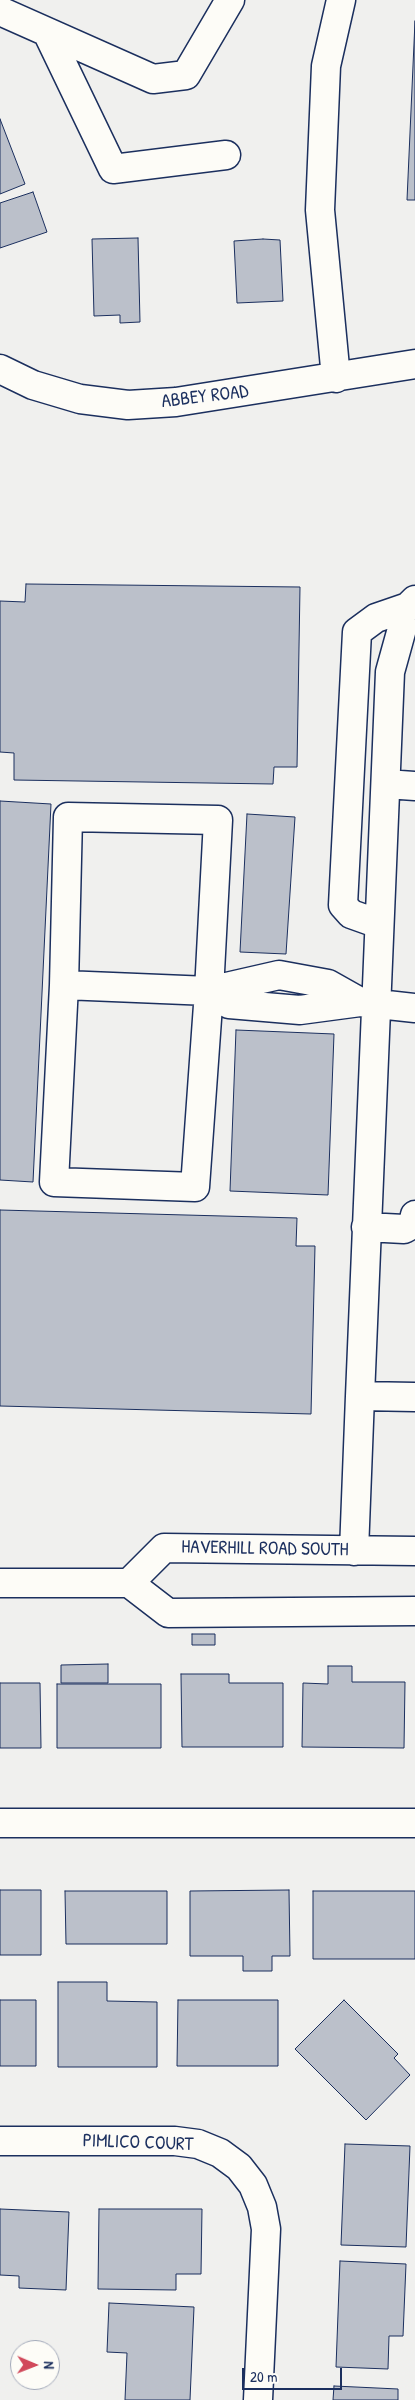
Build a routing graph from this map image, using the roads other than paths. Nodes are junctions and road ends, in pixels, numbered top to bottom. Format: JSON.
{"nodes":[{"id":1,"x":230,"y":0,"type":"edge"},
{"id":2,"x":341,"y":0,"type":"edge"},
{"id":3,"x":0,"y":11,"type":"edge"},
{"id":4,"x":48,"y":34,"type":"junction"},
{"id":5,"x":226,"y":155,"type":"dead end"},
{"id":6,"x":415,"y":364,"type":"edge"},
{"id":7,"x":0,"y":369,"type":"edge"},
{"id":8,"x":336,"y":378,"type":"junction"},
{"id":9,"x":412,"y":603,"type":"edge"},
{"id":10,"x":386,"y":784,"type":"junction"},
{"id":11,"x":415,"y":786,"type":"edge"},
{"id":12,"x":379,"y":924,"type":"junction"},
{"id":13,"x":64,"y":985,"type":"junction"},
{"id":14,"x":209,"y":991,"type":"junction"},
{"id":15,"x":368,"y":1003,"type":"junction"},
{"id":16,"x":415,"y":1008,"type":"edge"},
{"id":17,"x":415,"y":1215,"type":"edge"},
{"id":18,"x":366,"y":1228,"type":"junction"},
{"id":19,"x":360,"y":1396,"type":"junction"},
{"id":20,"x":415,"y":1397,"type":"edge"},
{"id":21,"x":354,"y":1551,"type":"junction"},
{"id":22,"x":415,"y":1551,"type":"edge"},
{"id":23,"x":0,"y":1583,"type":"edge"},
{"id":24,"x":129,"y":1583,"type":"junction"},
{"id":25,"x":415,"y":1611,"type":"edge"},
{"id":26,"x":415,"y":1822,"type":"edge"},
{"id":27,"x":0,"y":1823,"type":"edge"},
{"id":28,"x":0,"y":2141,"type":"edge"},
{"id":29,"x":258,"y":2400,"type":"edge"}],
"edges":[{"from":1,"to":4,"type":"street"},
{"from":2,"to":8,"type":"street"},
{"from":3,"to":4,"type":"street"},
{"from":4,"to":5,"type":"street"},
{"from":6,"to":8,"type":"street","name":"ABBEY ROAD"},
{"from":7,"to":8,"type":"street","name":"ABBEY ROAD"},
{"from":9,"to":10,"type":"street"},
{"from":9,"to":12,"type":"street"},
{"from":10,"to":11,"type":"street"},
{"from":10,"to":12,"type":"street"},
{"from":12,"to":15,"type":"street"},
{"from":13,"to":14,"type":"street"},
{"from":13,"to":14,"type":"street"},
{"from":13,"to":14,"type":"street"},
{"from":14,"to":15,"type":"street"},
{"from":15,"to":16,"type":"street"},
{"from":15,"to":18,"type":"street"},
{"from":17,"to":18,"type":"street"},
{"from":18,"to":19,"type":"street"},
{"from":19,"to":20,"type":"street"},
{"from":19,"to":21,"type":"street"},
{"from":21,"to":22,"type":"street","name":"HAVERHILL ROAD SOUTH"},
{"from":21,"to":24,"type":"street","name":"HAVERHILL ROAD SOUTH"},
{"from":23,"to":24,"type":"street"},
{"from":24,"to":25,"type":"street"},
{"from":26,"to":27,"type":"street"},
{"from":28,"to":29,"type":"street","name":"PIMLICO COURT"}]}
